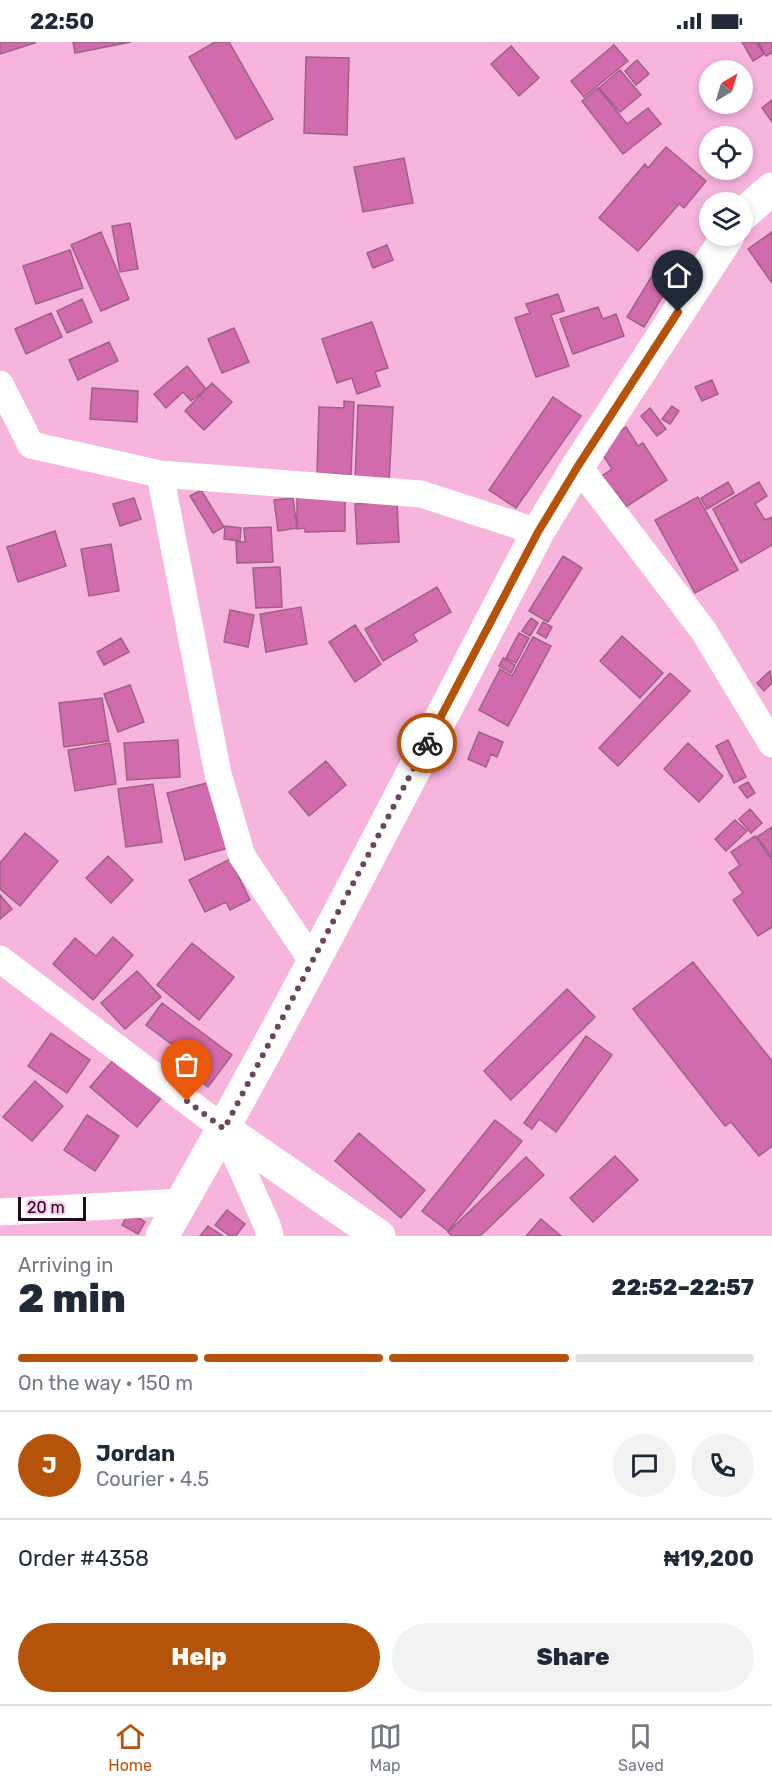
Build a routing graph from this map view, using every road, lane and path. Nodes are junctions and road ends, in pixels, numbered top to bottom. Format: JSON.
{"nodes":[{"id":1,"x":772,"y":189,"type":"edge"},
{"id":2,"x":753,"y":205,"type":"edge"},
{"id":3,"x":721,"y":246,"type":"edge"},
{"id":4,"x":0,"y":384,"type":"edge"},
{"id":5,"x":578,"y":466,"type":"junction"},
{"id":6,"x":160,"y":474,"type":"junction"},
{"id":7,"x":538,"y":532,"type":"junction"},
{"id":8,"x":772,"y":744,"type":"edge"},
{"id":9,"x":0,"y":959,"type":"edge"},
{"id":10,"x":313,"y":962,"type":"junction"},
{"id":11,"x":224,"y":1129,"type":"junction"},
{"id":12,"x":181,"y":1202,"type":"junction"},
{"id":13,"x":0,"y":1212,"type":"edge"},
{"id":14,"x":162,"y":1236,"type":"edge"},
{"id":15,"x":270,"y":1236,"type":"edge"},
{"id":16,"x":379,"y":1236,"type":"edge"}],
"edges":[{"from":1,"to":2,"type":"street"},
{"from":3,"to":5,"type":"street"},
{"from":4,"to":6,"type":"street"},
{"from":5,"to":7,"type":"street"},
{"from":5,"to":8,"type":"street"},
{"from":6,"to":7,"type":"street"},
{"from":6,"to":10,"type":"street"},
{"from":7,"to":10,"type":"street"},
{"from":9,"to":11,"type":"street"},
{"from":10,"to":11,"type":"street"},
{"from":11,"to":12,"type":"street"},
{"from":11,"to":15,"type":"street"},
{"from":11,"to":16,"type":"street"},
{"from":12,"to":13,"type":"street"},
{"from":12,"to":14,"type":"street"}]}
